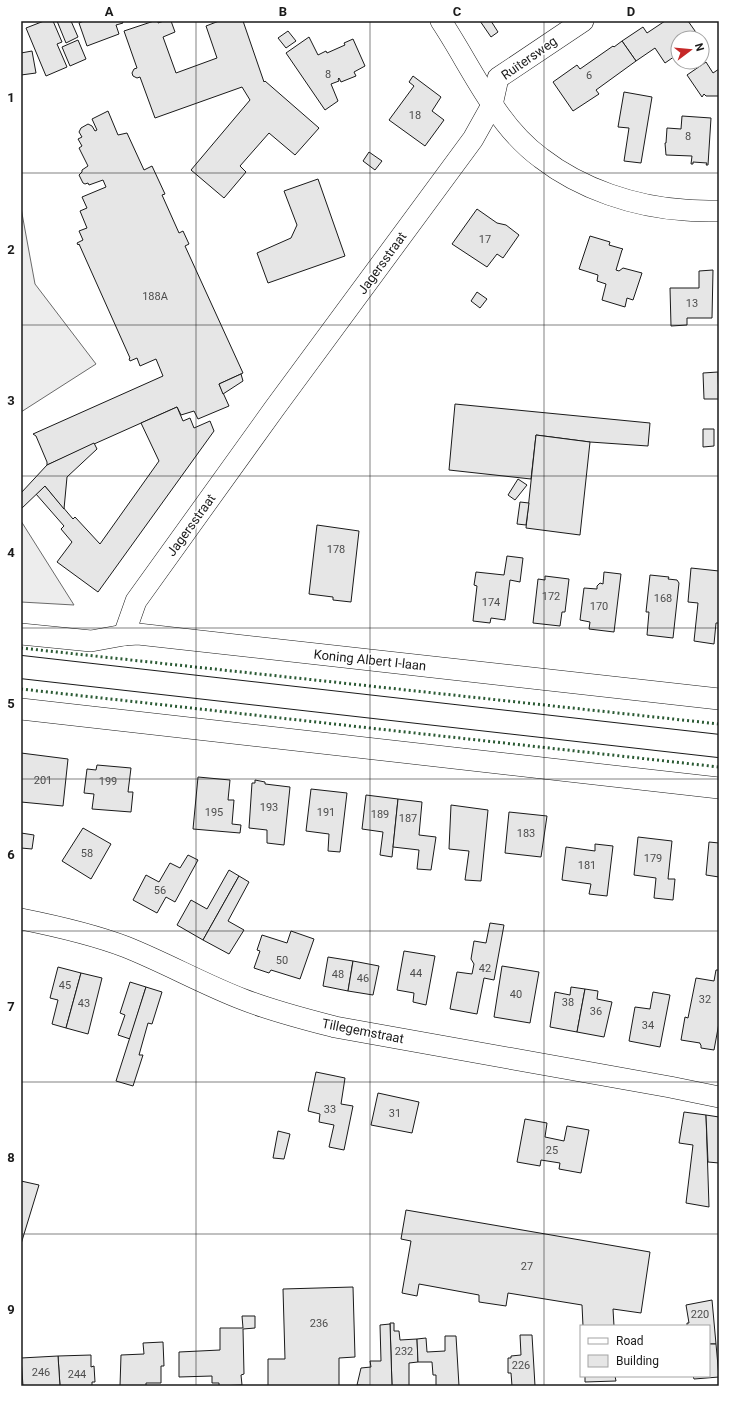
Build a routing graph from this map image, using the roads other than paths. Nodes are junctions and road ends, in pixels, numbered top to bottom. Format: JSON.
{"nodes":[{"id":1,"x":442,"y":21,"type":"edge"},
{"id":2,"x":583,"y":21,"type":"edge"},
{"id":3,"x":492,"y":105,"type":"junction"},
{"id":4,"x":719,"y":211,"type":"edge"},
{"id":5,"x":21,"y":634,"type":"edge"},
{"id":6,"x":124,"y":635,"type":"junction"},
{"id":7,"x":21,"y":666,"type":"edge"},
{"id":8,"x":719,"y":699,"type":"edge"},
{"id":9,"x":21,"y":709,"type":"edge"},
{"id":10,"x":719,"y":746,"type":"edge"},
{"id":11,"x":719,"y":788,"type":"edge"},
{"id":12,"x":21,"y":919,"type":"edge"},
{"id":13,"x":719,"y":1097,"type":"edge"}],
"edges":[{"from":1,"to":3,"type":"street"},
{"from":2,"to":3,"type":"street","name":"Ruitersweg"},
{"from":3,"to":4,"type":"street"},
{"from":3,"to":6,"type":"street","name":"Jagersstraat"},
{"from":5,"to":6,"type":"street","name":"Koning Albert I-laan"},
{"from":6,"to":8,"type":"street","name":"Koning Albert I-laan"},
{"from":7,"to":10,"type":"main road"},
{"from":9,"to":11,"type":"street"},
{"from":12,"to":13,"type":"street","name":"Tillegemstraat"}]}
